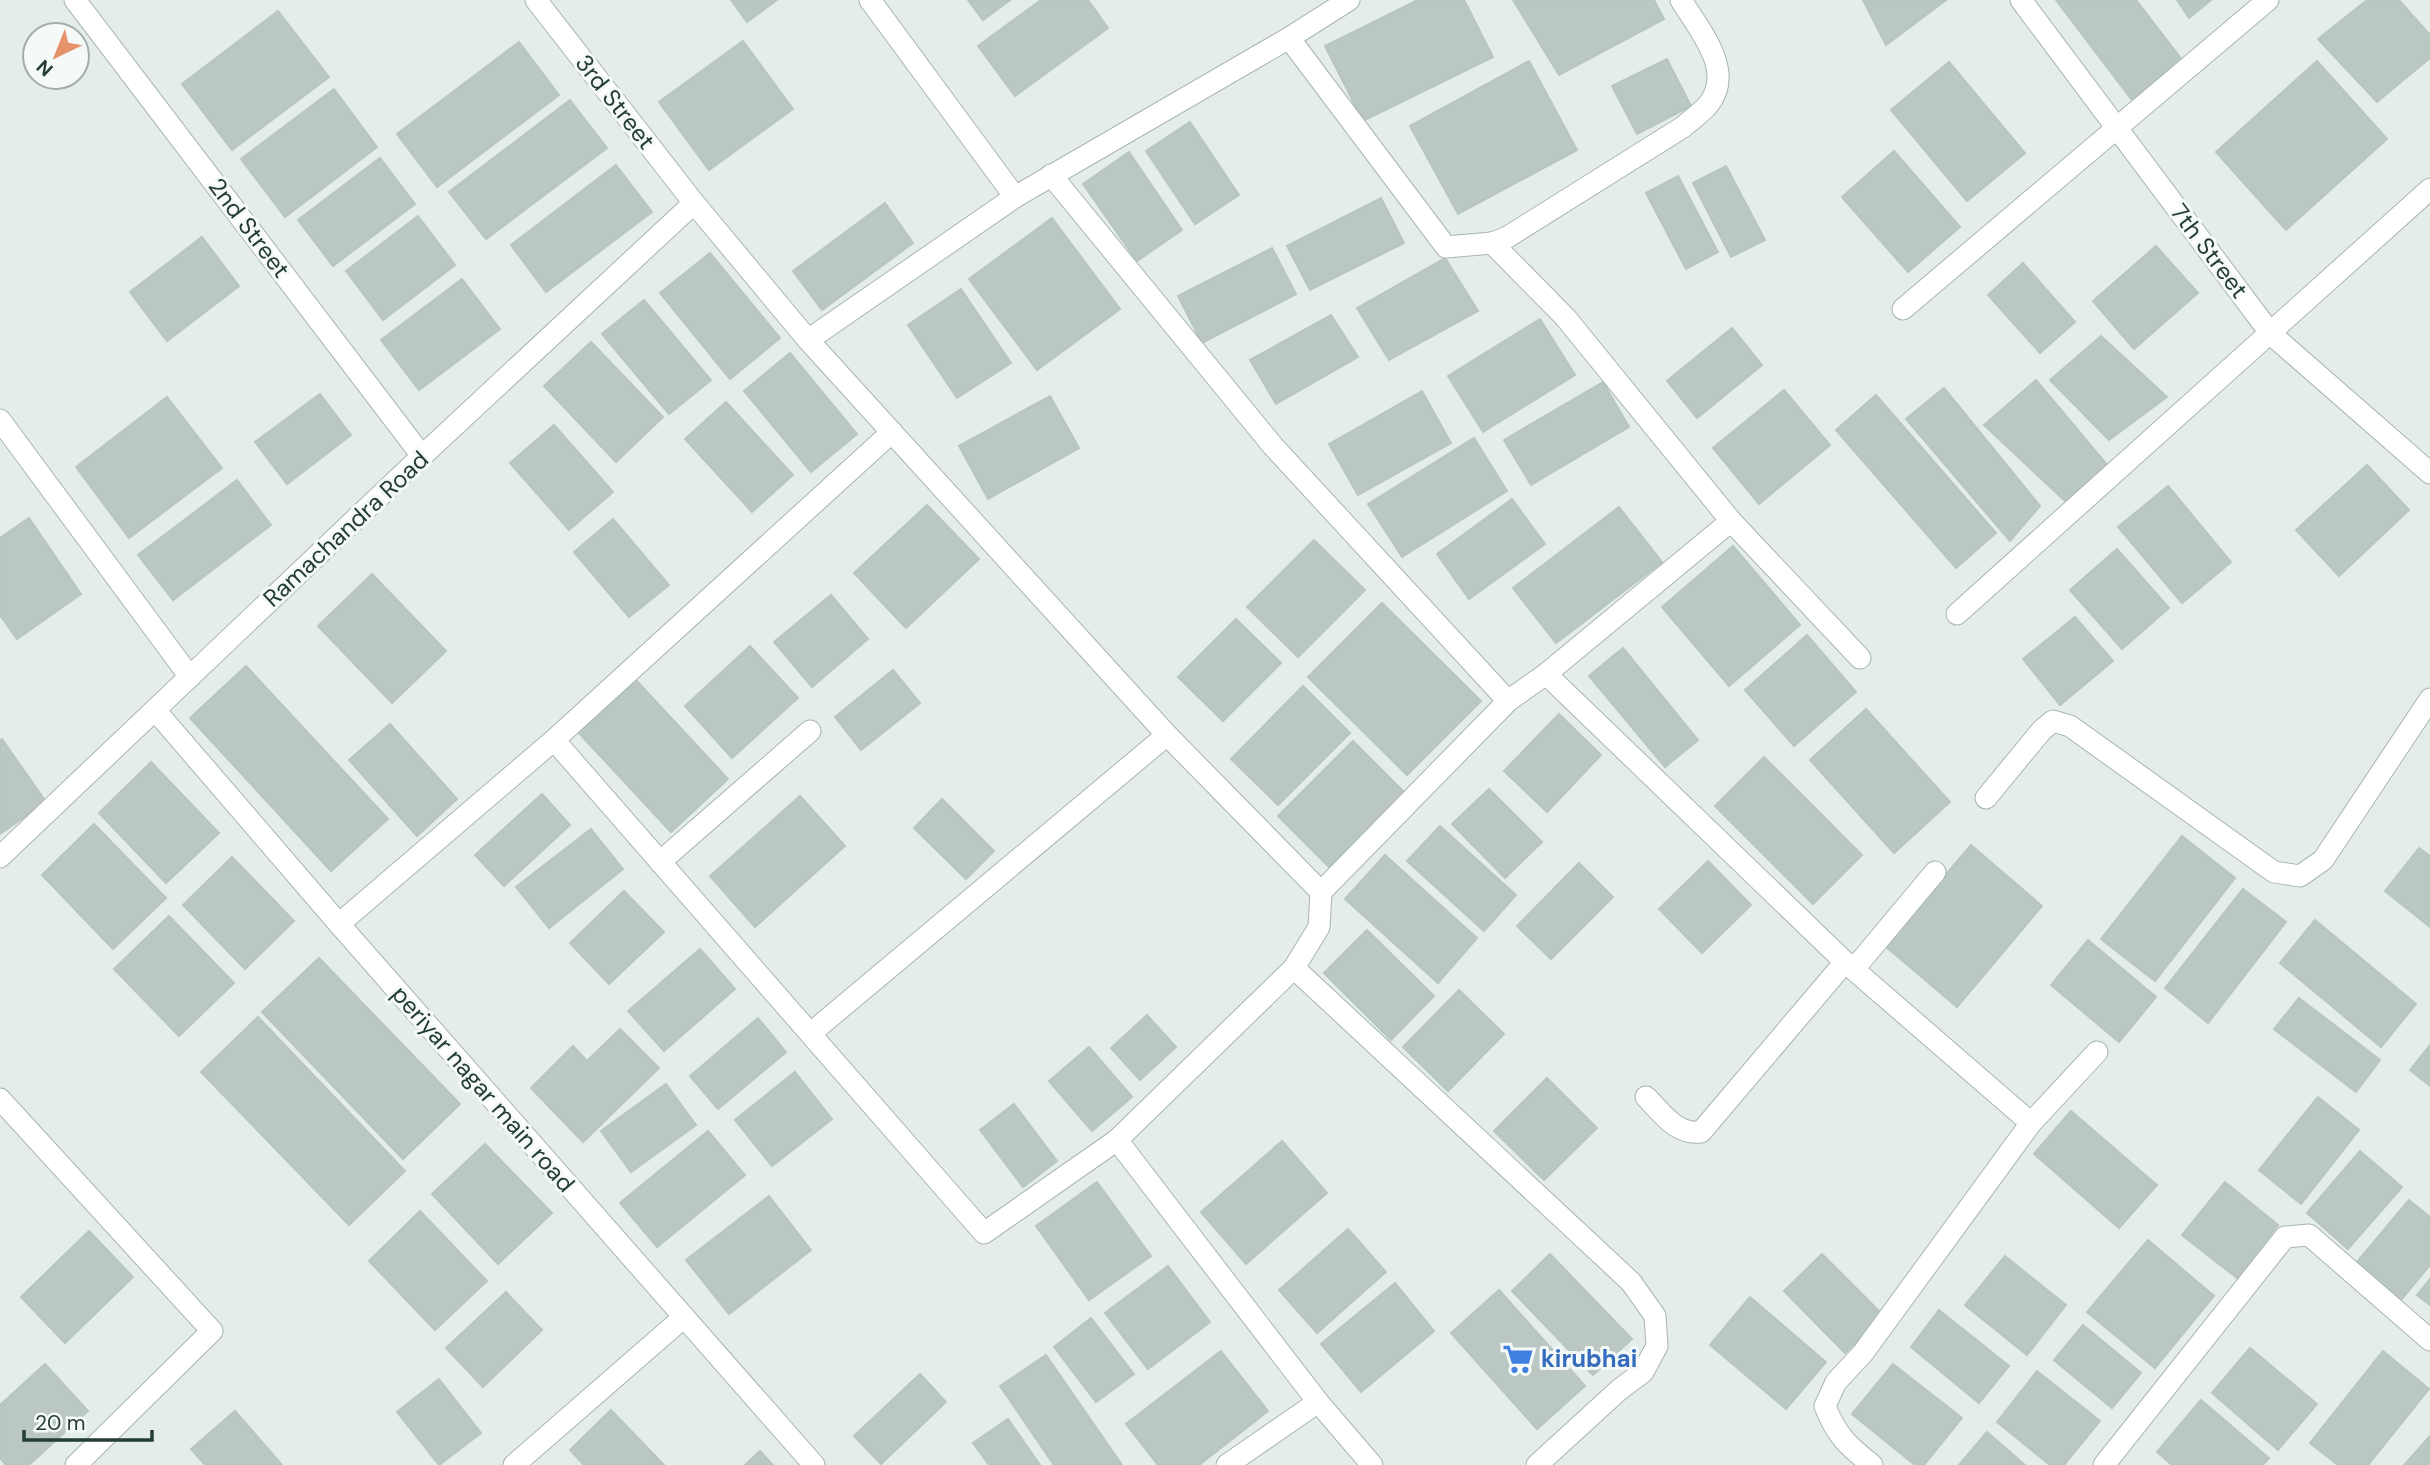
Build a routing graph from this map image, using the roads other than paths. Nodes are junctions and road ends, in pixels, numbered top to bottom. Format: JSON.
{"nodes":[{"id":1,"x":75,"y":0,"type":"edge"},
{"id":2,"x":536,"y":0,"type":"edge"},
{"id":3,"x":870,"y":0,"type":"edge"},
{"id":4,"x":1349,"y":0,"type":"edge"},
{"id":5,"x":1681,"y":0,"type":"edge"},
{"id":6,"x":2021,"y":0,"type":"edge"},
{"id":7,"x":2268,"y":0,"type":"edge"},
{"id":8,"x":1289,"y":38,"type":"junction"},
{"id":9,"x":2117,"y":128,"type":"junction"},
{"id":10,"x":1051,"y":175,"type":"junction"},
{"id":11,"x":2430,"y":189,"type":"edge"},
{"id":12,"x":1015,"y":197,"type":"junction"},
{"id":13,"x":694,"y":203,"type":"junction"},
{"id":14,"x":1492,"y":243,"type":"junction"},
{"id":15,"x":1903,"y":309,"type":"dead end"},
{"id":16,"x":2271,"y":334,"type":"junction"},
{"id":17,"x":808,"y":340,"type":"junction"},
{"id":18,"x":0,"y":420,"type":"edge"},
{"id":19,"x":892,"y":432,"type":"junction"},
{"id":20,"x":422,"y":456,"type":"junction"},
{"id":21,"x":2430,"y":473,"type":"edge"},
{"id":22,"x":1731,"y":521,"type":"junction"},
{"id":23,"x":1957,"y":614,"type":"dead end"},
{"id":24,"x":1860,"y":658,"type":"dead end"},
{"id":25,"x":1546,"y":674,"type":"junction"},
{"id":26,"x":190,"y":677,"type":"junction"},
{"id":27,"x":2430,"y":699,"type":"edge"},
{"id":28,"x":1508,"y":701,"type":"junction"},
{"id":29,"x":155,"y":710,"type":"junction"},
{"id":30,"x":810,"y":731,"type":"dead end"},
{"id":31,"x":1167,"y":735,"type":"junction"},
{"id":32,"x":554,"y":740,"type":"junction"},
{"id":33,"x":1986,"y":798,"type":"dead end"},
{"id":34,"x":0,"y":857,"type":"edge"},
{"id":35,"x":660,"y":862,"type":"junction"},
{"id":36,"x":1935,"y":872,"type":"dead end"},
{"id":37,"x":1321,"y":892,"type":"junction"},
{"id":38,"x":339,"y":924,"type":"junction"},
{"id":39,"x":1850,"y":966,"type":"junction"},
{"id":40,"x":1294,"y":968,"type":"junction"},
{"id":41,"x":811,"y":1033,"type":"junction"},
{"id":42,"x":2097,"y":1052,"type":"dead end"},
{"id":43,"x":1646,"y":1097,"type":"dead end"},
{"id":44,"x":0,"y":1099,"type":"edge"},
{"id":45,"x":2031,"y":1123,"type":"junction"},
{"id":46,"x":1117,"y":1140,"type":"junction"},
{"id":47,"x":684,"y":1317,"type":"junction"},
{"id":48,"x":2430,"y":1340,"type":"edge"},
{"id":49,"x":1318,"y":1402,"type":"junction"},
{"id":50,"x":76,"y":1465,"type":"edge"},
{"id":51,"x":514,"y":1465,"type":"edge"},
{"id":52,"x":814,"y":1465,"type":"edge"},
{"id":53,"x":1227,"y":1465,"type":"edge"},
{"id":54,"x":1372,"y":1465,"type":"edge"},
{"id":55,"x":1537,"y":1465,"type":"edge"},
{"id":56,"x":1872,"y":1465,"type":"edge"},
{"id":57,"x":2104,"y":1465,"type":"edge"}],
"edges":[{"from":1,"to":20,"type":"street","name":"2nd Street"},
{"from":2,"to":13,"type":"street","name":"3rd Street"},
{"from":3,"to":12,"type":"street"},
{"from":4,"to":8,"type":"street"},
{"from":5,"to":14,"type":"street"},
{"from":6,"to":9,"type":"street","name":"7th Street"},
{"from":7,"to":9,"type":"street"},
{"from":8,"to":10,"type":"street"},
{"from":8,"to":14,"type":"street"},
{"from":9,"to":15,"type":"street"},
{"from":9,"to":16,"type":"street","name":"7th Street"},
{"from":10,"to":12,"type":"street"},
{"from":10,"to":28,"type":"street"},
{"from":11,"to":16,"type":"street"},
{"from":12,"to":17,"type":"street"},
{"from":13,"to":17,"type":"street","name":"3rd Street"},
{"from":13,"to":20,"type":"street","name":"Ramachandra Road"},
{"from":14,"to":22,"type":"street"},
{"from":16,"to":21,"type":"street","name":"7th Street"},
{"from":16,"to":23,"type":"street"},
{"from":17,"to":19,"type":"street","name":"3rd Street"},
{"from":18,"to":26,"type":"street"},
{"from":19,"to":31,"type":"street","name":"3rd Street"},
{"from":19,"to":32,"type":"street"},
{"from":20,"to":26,"type":"street","name":"Ramachandra Road"},
{"from":22,"to":24,"type":"street"},
{"from":22,"to":25,"type":"street"},
{"from":25,"to":28,"type":"street"},
{"from":25,"to":39,"type":"street"},
{"from":26,"to":29,"type":"street","name":"Ramachandra Road"},
{"from":27,"to":33,"type":"street"},
{"from":28,"to":37,"type":"street"},
{"from":29,"to":34,"type":"street","name":"Ramachandra Road"},
{"from":29,"to":38,"type":"street","name":"periyar nagar main road"},
{"from":30,"to":35,"type":"street"},
{"from":31,"to":37,"type":"street","name":"3rd Street"},
{"from":31,"to":41,"type":"street"},
{"from":32,"to":35,"type":"street"},
{"from":32,"to":38,"type":"street"},
{"from":35,"to":41,"type":"street"},
{"from":36,"to":39,"type":"street"},
{"from":37,"to":40,"type":"street"},
{"from":38,"to":47,"type":"street","name":"periyar nagar main road"},
{"from":39,"to":43,"type":"street"},
{"from":39,"to":45,"type":"street"},
{"from":40,"to":46,"type":"street"},
{"from":40,"to":55,"type":"street"},
{"from":41,"to":46,"type":"street"},
{"from":42,"to":45,"type":"street"},
{"from":44,"to":50,"type":"street"},
{"from":45,"to":56,"type":"street"},
{"from":46,"to":49,"type":"street"},
{"from":47,"to":51,"type":"street"},
{"from":47,"to":52,"type":"street","name":"periyar nagar main road"},
{"from":48,"to":57,"type":"street"},
{"from":49,"to":53,"type":"street"},
{"from":49,"to":54,"type":"street"}]}
